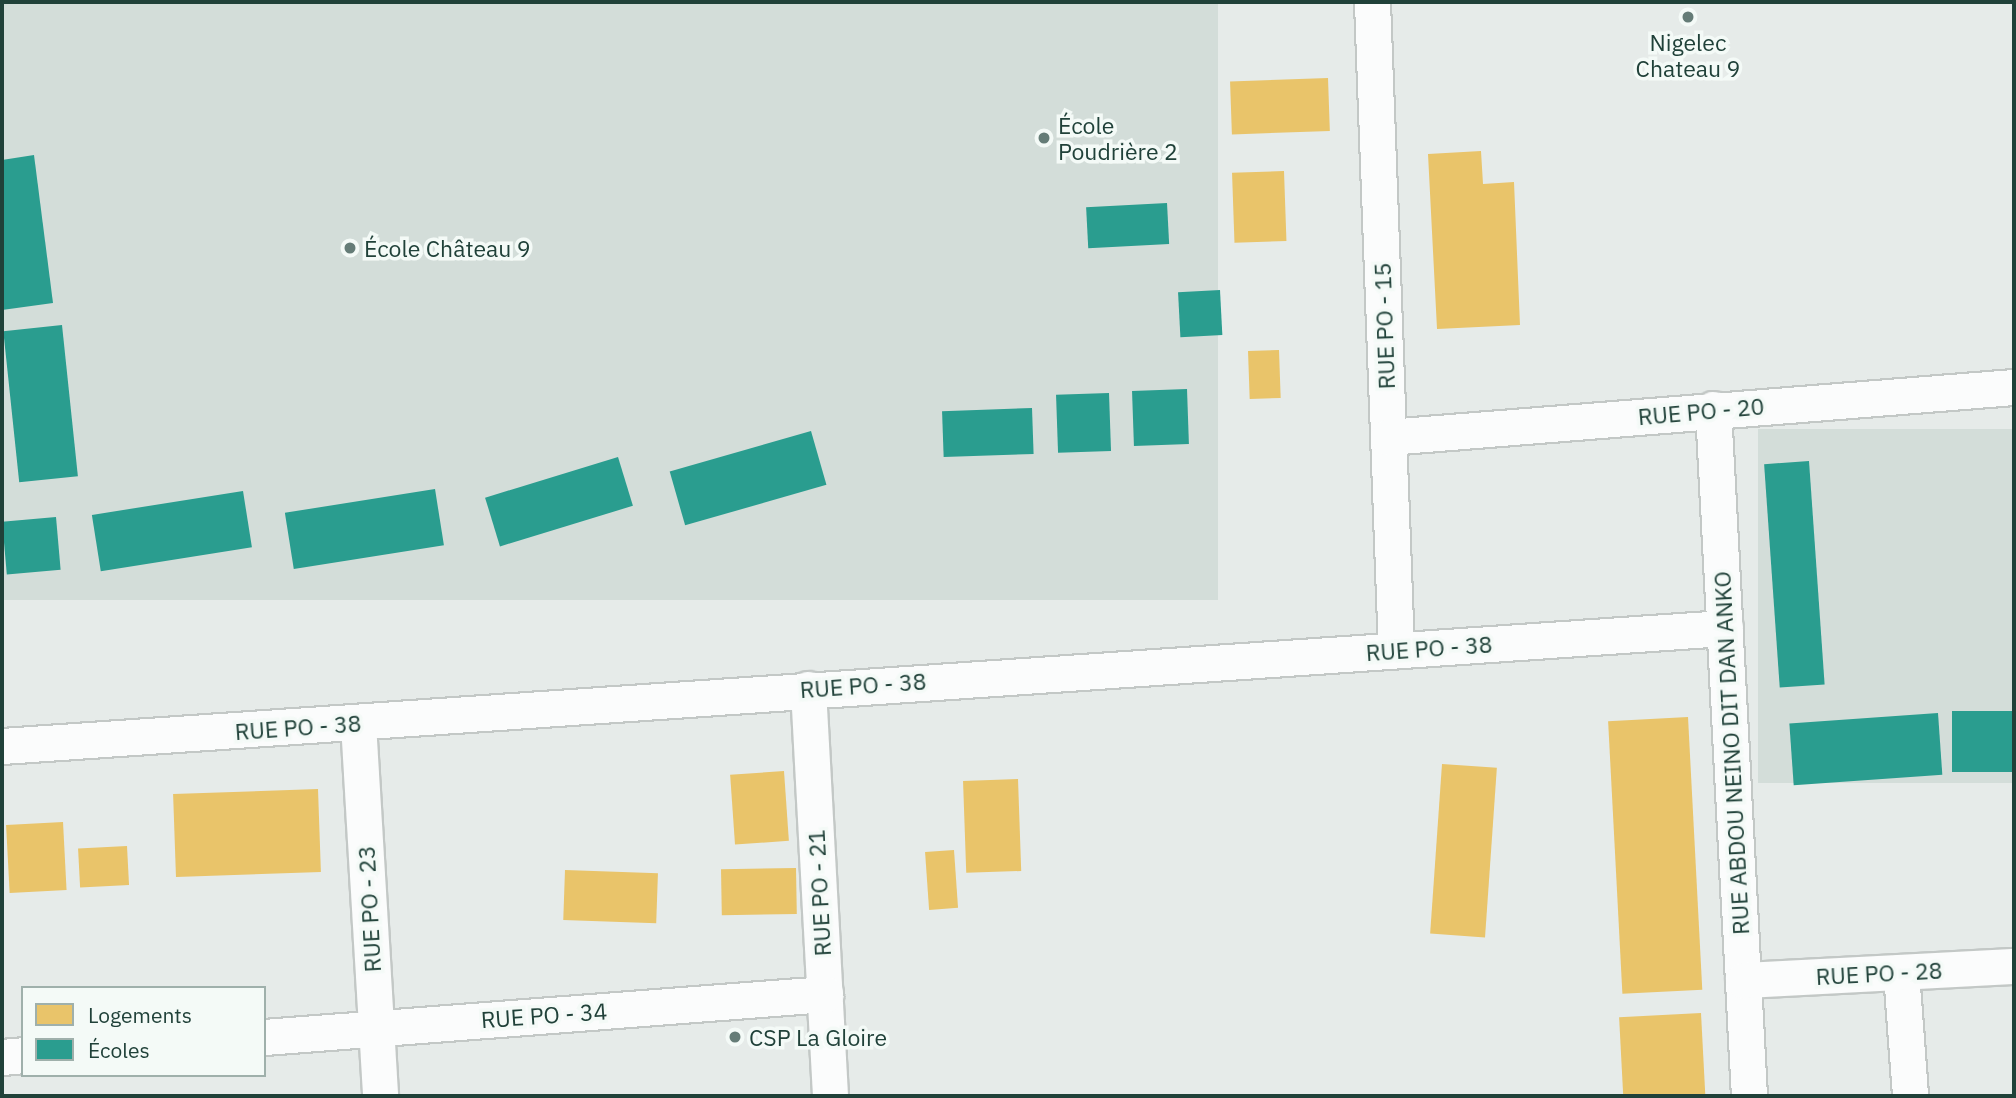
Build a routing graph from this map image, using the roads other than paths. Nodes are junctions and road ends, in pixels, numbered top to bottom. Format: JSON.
{"nodes":[{"id":1,"x":1372,"y":2,"type":"edge"},
{"id":2,"x":2014,"y":387,"type":"edge"},
{"id":3,"x":1713,"y":409,"type":"junction"},
{"id":4,"x":1388,"y":437,"type":"junction"},
{"id":5,"x":1725,"y":628,"type":"junction"},
{"id":6,"x":1396,"y":650,"type":"junction"},
{"id":7,"x":808,"y":689,"type":"junction"},
{"id":8,"x":358,"y":723,"type":"junction"},
{"id":9,"x":2,"y":746,"type":"edge"},
{"id":10,"x":2014,"y":966,"type":"edge"},
{"id":11,"x":1901,"y":972,"type":"junction"},
{"id":12,"x":1743,"y":980,"type":"junction"},
{"id":13,"x":825,"y":993,"type":"junction"},
{"id":14,"x":376,"y":1028,"type":"junction"},
{"id":15,"x":266,"y":1037,"type":"edge"},
{"id":16,"x":21,"y":1055,"type":"edge"},
{"id":17,"x":2,"y":1057,"type":"edge"},
{"id":18,"x":380,"y":1096,"type":"edge"},
{"id":19,"x":830,"y":1096,"type":"edge"},
{"id":20,"x":1749,"y":1096,"type":"edge"},
{"id":21,"x":1910,"y":1096,"type":"edge"}],
"edges":[{"from":1,"to":4,"type":"street","name":"RUE PO - 15"},
{"from":2,"to":3,"type":"street","name":"RUE PO - 20"},
{"from":3,"to":4,"type":"street","name":"RUE PO - 20"},
{"from":3,"to":5,"type":"street","name":"RUE ABDOU NEINO DIT DAN ANKO"},
{"from":4,"to":6,"type":"street","name":"RUE PO - 15"},
{"from":5,"to":6,"type":"street","name":"RUE PO - 38"},
{"from":5,"to":12,"type":"street","name":"RUE ABDOU NEINO DIT DAN ANKO"},
{"from":6,"to":7,"type":"street","name":"RUE PO - 38"},
{"from":7,"to":8,"type":"street","name":"RUE PO - 38"},
{"from":7,"to":13,"type":"street","name":"RUE PO - 21"},
{"from":8,"to":9,"type":"street","name":"RUE PO - 38"},
{"from":8,"to":14,"type":"street","name":"RUE PO - 23"},
{"from":10,"to":11,"type":"street","name":"RUE PO - 28"},
{"from":11,"to":12,"type":"street","name":"RUE PO - 28"},
{"from":11,"to":21,"type":"street"},
{"from":12,"to":20,"type":"street","name":"RUE ABDOU NEINO DIT DAN ANKO"},
{"from":13,"to":14,"type":"street","name":"RUE PO - 34"},
{"from":13,"to":19,"type":"street","name":"RUE PO - 21"},
{"from":14,"to":15,"type":"street","name":"RUE PO - 34"},
{"from":14,"to":18,"type":"street","name":"RUE PO - 23"},
{"from":16,"to":17,"type":"street"}]}
